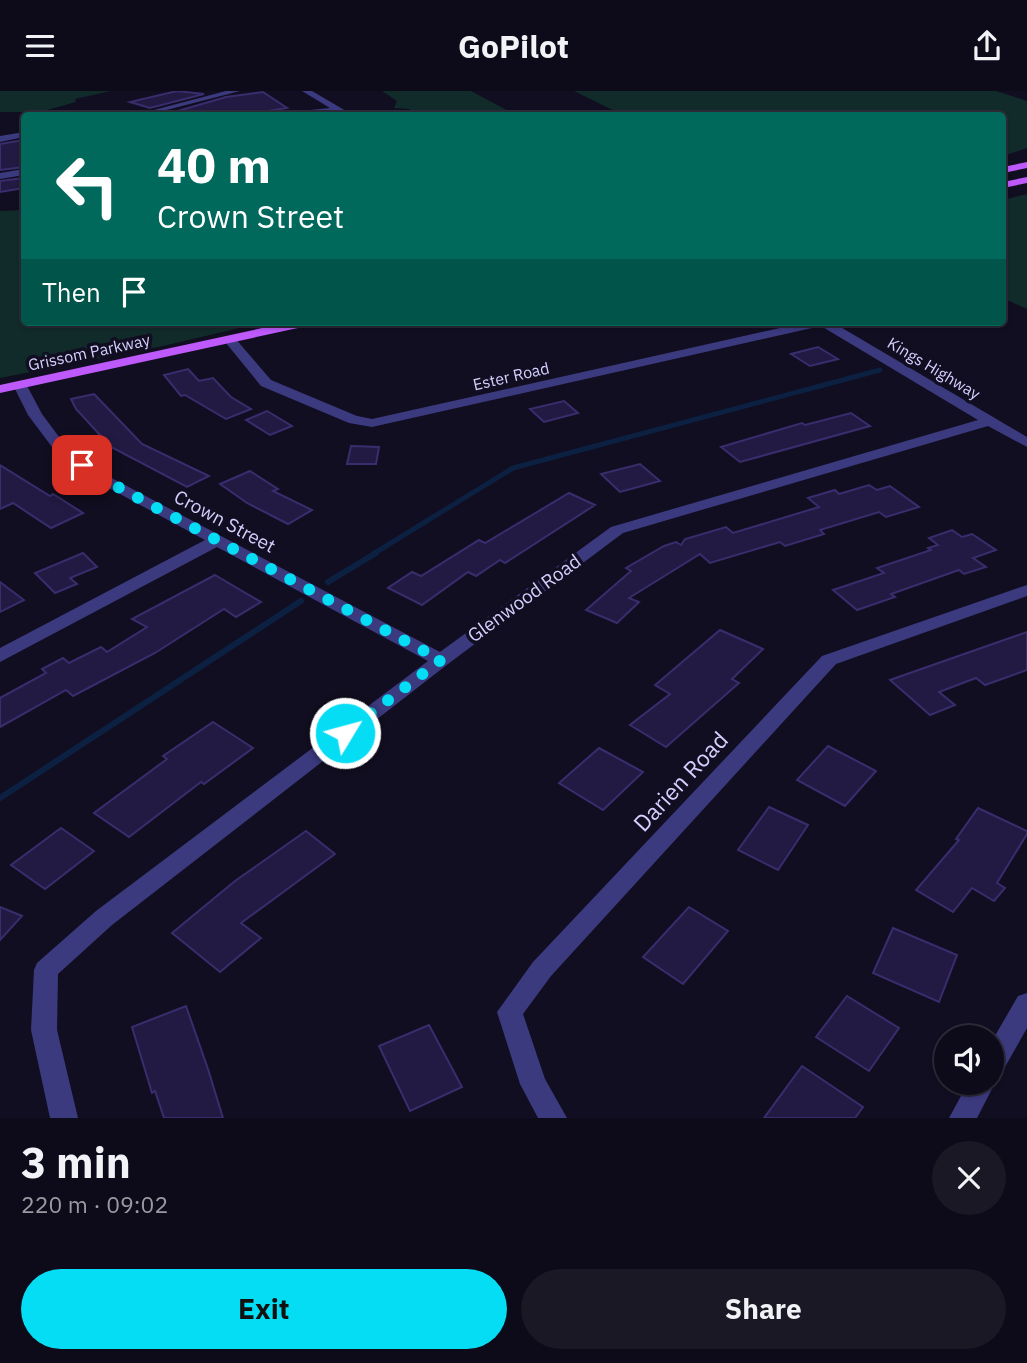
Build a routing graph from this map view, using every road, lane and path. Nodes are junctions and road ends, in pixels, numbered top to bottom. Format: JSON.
{"nodes":[{"id":1,"x":236,"y":91,"type":"edge"},
{"id":2,"x":306,"y":91,"type":"edge"},
{"id":3,"x":151,"y":112,"type":"edge"},
{"id":4,"x":343,"y":112,"type":"edge"},
{"id":5,"x":21,"y":135,"type":"edge"},
{"id":6,"x":0,"y":138,"type":"edge"},
{"id":7,"x":1027,"y":165,"type":"edge"},
{"id":8,"x":1006,"y":169,"type":"edge"},
{"id":9,"x":21,"y":172,"type":"edge"},
{"id":10,"x":0,"y":176,"type":"edge"},
{"id":11,"x":1027,"y":180,"type":"edge"},
{"id":12,"x":1006,"y":184,"type":"edge"},
{"id":13,"x":290,"y":326,"type":"edge"},
{"id":14,"x":805,"y":326,"type":"edge"},
{"id":15,"x":830,"y":326,"type":"edge"},
{"id":16,"x":230,"y":340,"type":"junction"},
{"id":17,"x":20,"y":385,"type":"junction"},
{"id":18,"x":0,"y":389,"type":"edge"},
{"id":19,"x":990,"y":421,"type":"junction"},
{"id":20,"x":1027,"y":443,"type":"edge"},
{"id":21,"x":217,"y":540,"type":"junction"},
{"id":22,"x":1027,"y":590,"type":"edge"},
{"id":23,"x":0,"y":656,"type":"edge"},
{"id":24,"x":441,"y":660,"type":"junction"},
{"id":25,"x":1027,"y":1004,"type":"edge"},
{"id":26,"x":1004,"y":1045,"type":"edge"},
{"id":27,"x":975,"y":1095,"type":"edge"},
{"id":28,"x":64,"y":1118,"type":"edge"},
{"id":29,"x":554,"y":1118,"type":"edge"},
{"id":30,"x":963,"y":1118,"type":"edge"}],
"edges":[{"from":1,"to":3,"type":"street"},
{"from":2,"to":4,"type":"street"},
{"from":5,"to":6,"type":"street"},
{"from":7,"to":8,"type":"main road"},
{"from":9,"to":10,"type":"street"},
{"from":11,"to":12,"type":"main road"},
{"from":13,"to":16,"type":"main road","name":"Grissom Parkway"},
{"from":14,"to":16,"type":"street","name":"Ester Road"},
{"from":15,"to":19,"type":"street","name":"Kings Highway"},
{"from":16,"to":17,"type":"main road","name":"Grissom Parkway"},
{"from":17,"to":18,"type":"main road","name":"Grissom Parkway"},
{"from":17,"to":21,"type":"street","name":"Crown Street"},
{"from":19,"to":20,"type":"street","name":"Kings Highway"},
{"from":19,"to":24,"type":"street","name":"Glenwood Road"},
{"from":21,"to":23,"type":"street"},
{"from":21,"to":24,"type":"street","name":"Crown Street"},
{"from":22,"to":29,"type":"street","name":"Darien Road"},
{"from":24,"to":28,"type":"street","name":"Glenwood Road"},
{"from":25,"to":26,"type":"street"},
{"from":27,"to":30,"type":"street"}]}
